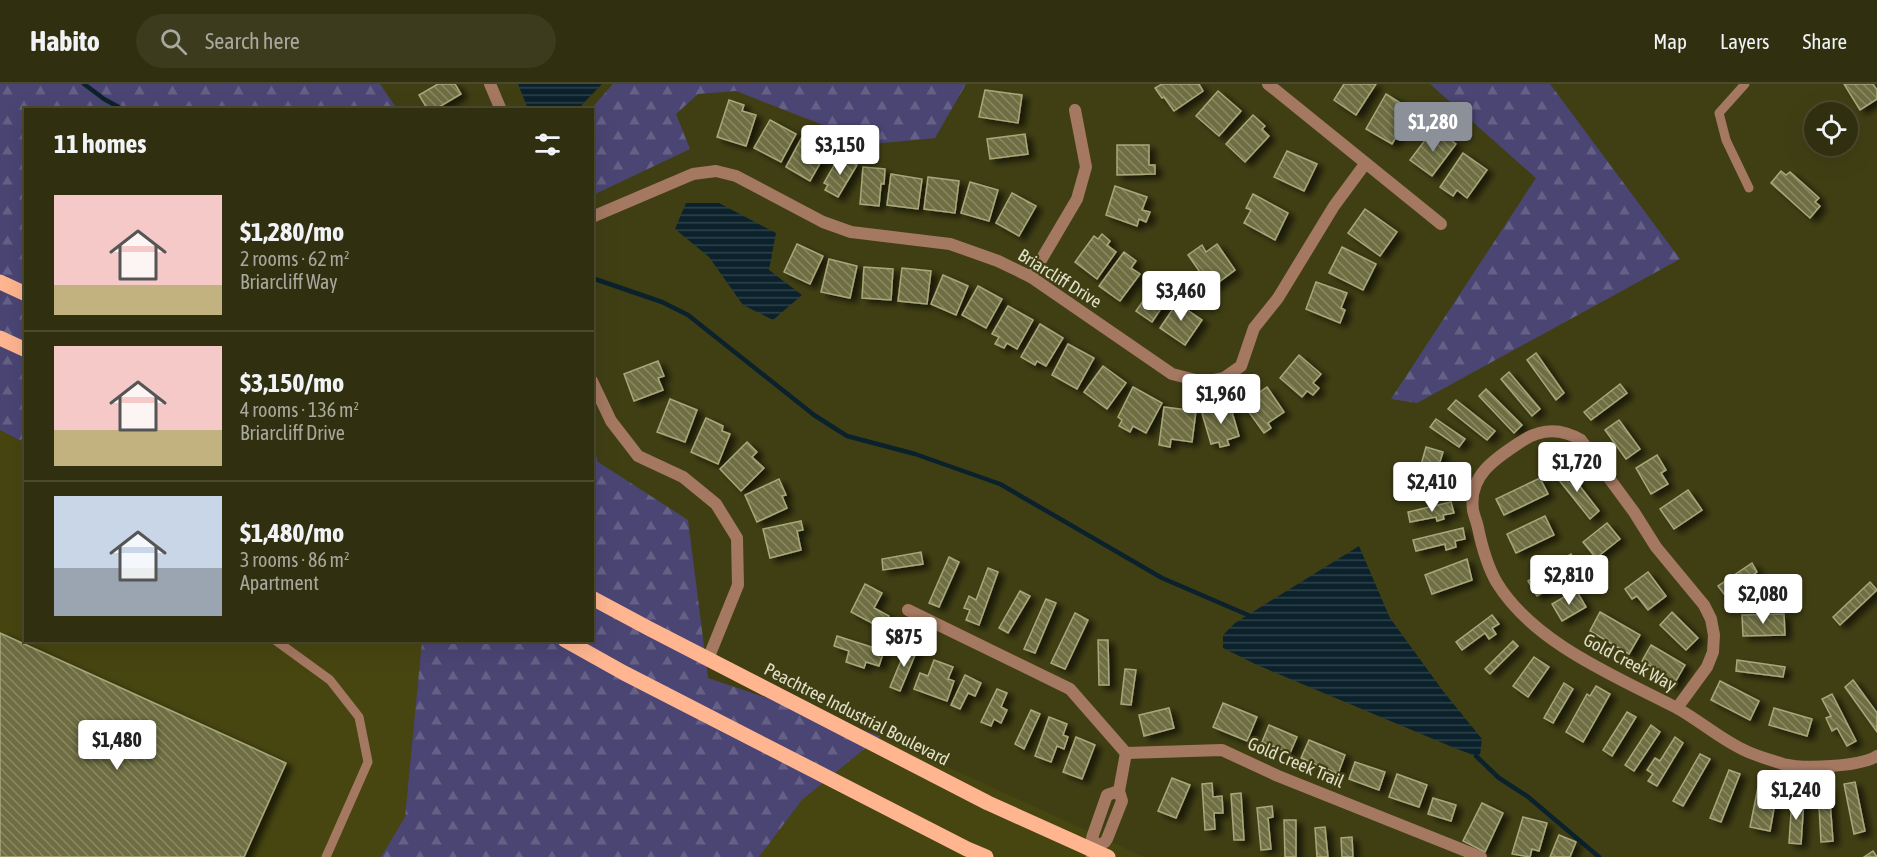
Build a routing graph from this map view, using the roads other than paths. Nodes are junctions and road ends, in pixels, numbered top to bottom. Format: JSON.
{"nodes":[{"id":1,"x":490,"y":84,"type":"edge"},
{"id":2,"x":1268,"y":84,"type":"edge"},
{"id":3,"x":1745,"y":84,"type":"edge"},
{"id":4,"x":500,"y":108,"type":"edge"},
{"id":5,"x":1075,"y":110,"type":"dead end"},
{"id":6,"x":1365,"y":164,"type":"junction"},
{"id":7,"x":1749,"y":188,"type":"dead end"},
{"id":8,"x":594,"y":216,"type":"edge"},
{"id":9,"x":1441,"y":224,"type":"dead end"},
{"id":10,"x":1031,"y":277,"type":"junction"},
{"id":11,"x":0,"y":282,"type":"edge"},
{"id":12,"x":24,"y":293,"type":"edge"},
{"id":13,"x":0,"y":338,"type":"edge"},
{"id":14,"x":24,"y":349,"type":"edge"},
{"id":15,"x":594,"y":385,"type":"edge"},
{"id":16,"x":594,"y":599,"type":"edge"},
{"id":17,"x":908,"y":610,"type":"dead end"},
{"id":18,"x":278,"y":642,"type":"edge"},
{"id":19,"x":569,"y":642,"type":"edge"},
{"id":20,"x":708,"y":659,"type":"junction"},
{"id":21,"x":1677,"y":708,"type":"junction"},
{"id":22,"x":1126,"y":753,"type":"junction"},
{"id":23,"x":1877,"y":756,"type":"edge"},
{"id":24,"x":1098,"y":853,"type":"edge"},
{"id":25,"x":326,"y":857,"type":"edge"},
{"id":26,"x":986,"y":857,"type":"edge"},
{"id":27,"x":1481,"y":857,"type":"edge"}],
"edges":[{"from":1,"to":4,"type":"street"},
{"from":2,"to":6,"type":"street"},
{"from":3,"to":7,"type":"lane"},
{"from":5,"to":10,"type":"street"},
{"from":6,"to":9,"type":"street"},
{"from":6,"to":10,"type":"street","name":"Briarcliff Drive"},
{"from":8,"to":10,"type":"street","name":"Briarcliff Drive"},
{"from":11,"to":12,"type":"main road"},
{"from":13,"to":14,"type":"main road"},
{"from":15,"to":20,"type":"street"},
{"from":16,"to":20,"type":"main road","name":"Peachtree Industrial Boulevard"},
{"from":17,"to":22,"type":"street"},
{"from":18,"to":25,"type":"lane"},
{"from":19,"to":26,"type":"main road"},
{"from":20,"to":24,"type":"main road","name":"Peachtree Industrial Boulevard"},
{"from":21,"to":21,"type":"street","name":"Gold Creek Way"},
{"from":21,"to":23,"type":"street","name":"Gold Creek Way"},
{"from":22,"to":24,"type":"street"},
{"from":22,"to":27,"type":"street","name":"Gold Creek Trail"}]}
